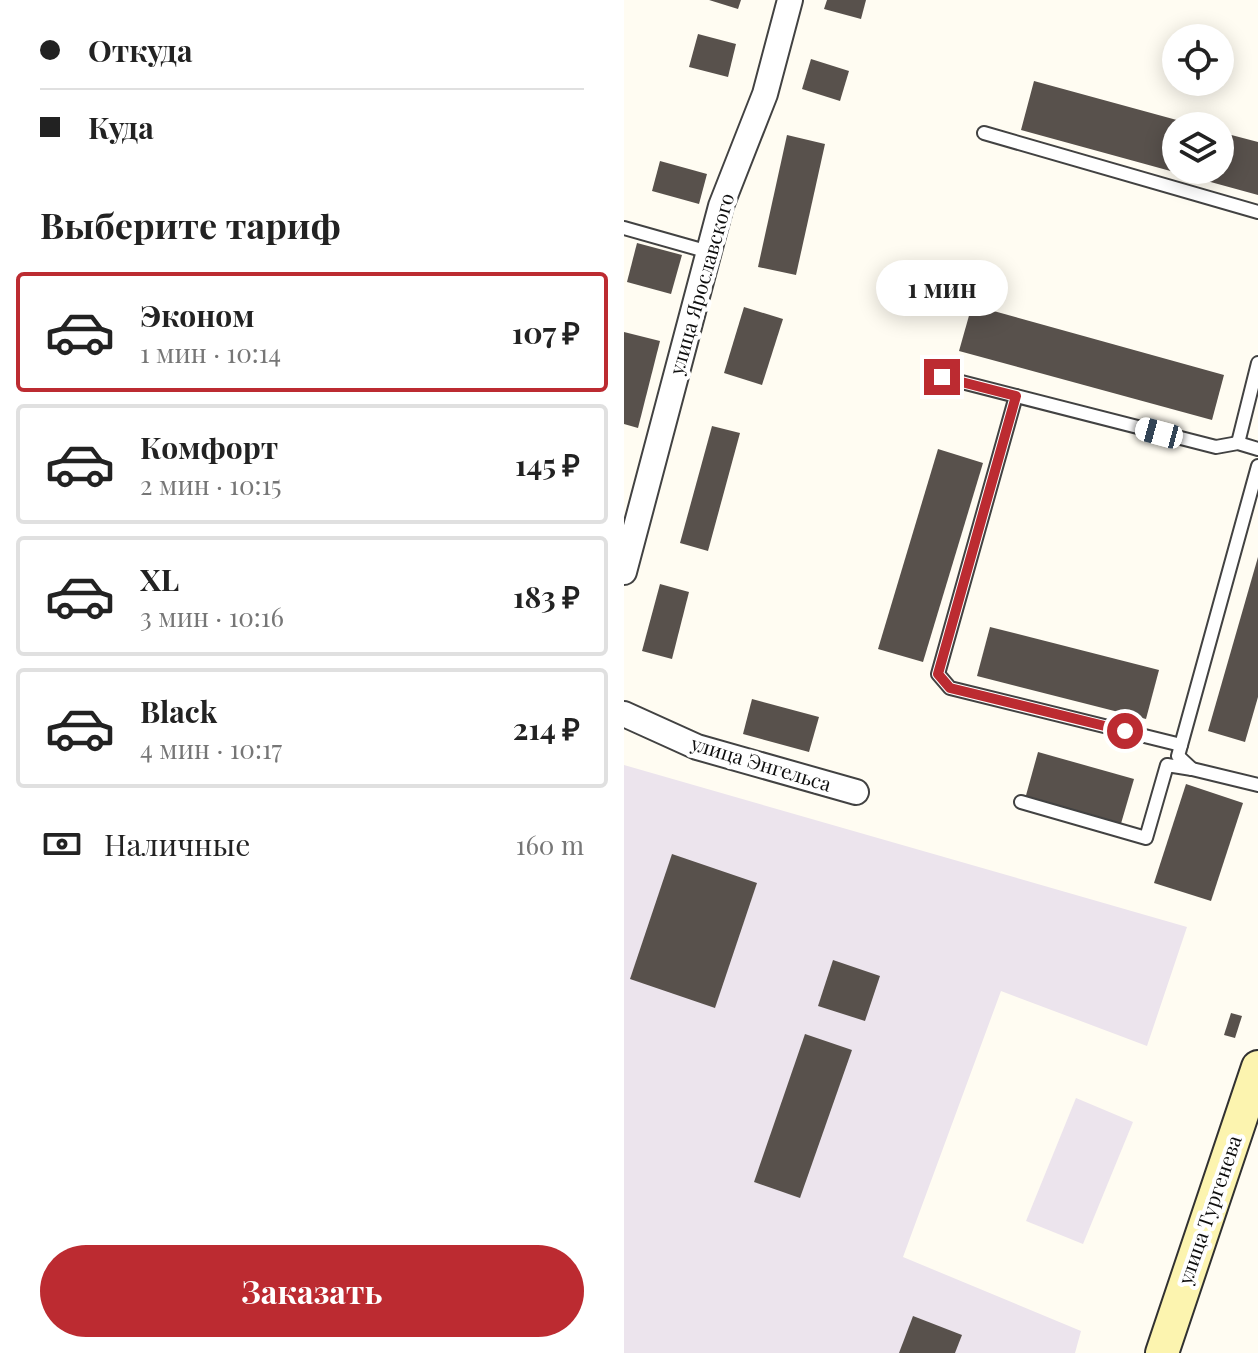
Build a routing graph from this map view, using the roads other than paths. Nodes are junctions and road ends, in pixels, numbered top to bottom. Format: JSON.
{"nodes":[{"id":1,"x":790,"y":0,"type":"edge"},
{"id":2,"x":984,"y":133,"type":"dead end"},
{"id":3,"x":1258,"y":212,"type":"edge"},
{"id":4,"x":624,"y":228,"type":"edge"},
{"id":5,"x":709,"y":252,"type":"junction"},
{"id":6,"x":1258,"y":363,"type":"edge"},
{"id":7,"x":942,"y":377,"type":"dead end"},
{"id":8,"x":1016,"y":396,"type":"junction"},
{"id":9,"x":1238,"y":443,"type":"junction"},
{"id":10,"x":1258,"y":449,"type":"edge"},
{"id":11,"x":1258,"y":466,"type":"edge"},
{"id":12,"x":624,"y":572,"type":"edge"},
{"id":13,"x":624,"y":714,"type":"edge"},
{"id":14,"x":1181,"y":745,"type":"junction"},
{"id":15,"x":1192,"y":769,"type":"junction"},
{"id":16,"x":1258,"y":785,"type":"edge"},
{"id":17,"x":856,"y":792,"type":"dead end"},
{"id":18,"x":1021,"y":802,"type":"dead end"},
{"id":19,"x":1258,"y":1067,"type":"edge"},
{"id":20,"x":1162,"y":1353,"type":"edge"}],
"edges":[{"from":1,"to":5,"type":"street","name":"улица Ярославского"},
{"from":2,"to":3,"type":"lane"},
{"from":4,"to":5,"type":"lane"},
{"from":5,"to":12,"type":"street","name":"улица Ярославского"},
{"from":6,"to":9,"type":"lane"},
{"from":7,"to":8,"type":"lane"},
{"from":8,"to":9,"type":"lane"},
{"from":8,"to":14,"type":"lane"},
{"from":9,"to":10,"type":"lane"},
{"from":11,"to":14,"type":"lane"},
{"from":13,"to":17,"type":"street","name":"улица Энгельса"},
{"from":14,"to":15,"type":"lane"},
{"from":15,"to":16,"type":"lane"},
{"from":15,"to":18,"type":"lane"},
{"from":19,"to":20,"type":"street","name":"улица Тургенева"}]}
